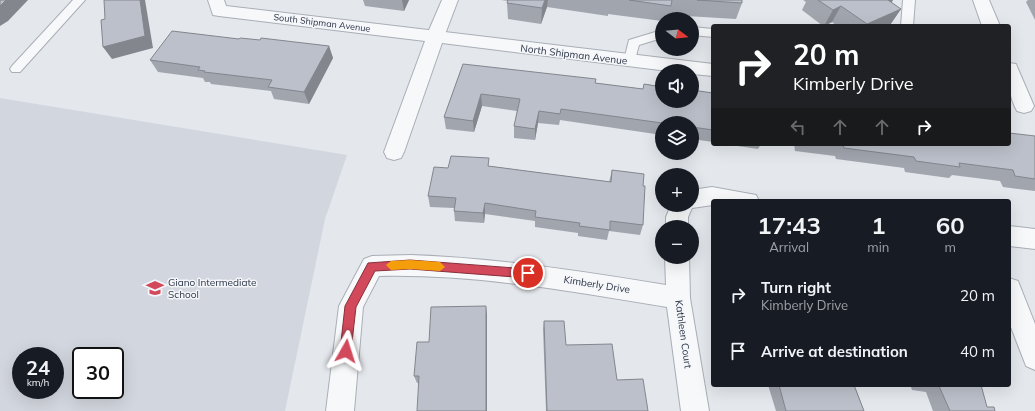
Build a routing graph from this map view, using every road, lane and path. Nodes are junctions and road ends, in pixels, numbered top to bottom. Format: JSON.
{"nodes":[{"id":1,"x":79,"y":0,"type":"edge"},
{"id":2,"x":216,"y":0,"type":"edge"},
{"id":3,"x":450,"y":0,"type":"edge"},
{"id":4,"x":909,"y":0,"type":"edge"},
{"id":5,"x":981,"y":0,"type":"edge"},
{"id":6,"x":907,"y":24,"type":"edge"},
{"id":7,"x":990,"y":24,"type":"edge"},
{"id":8,"x":699,"y":32,"type":"edge"},
{"id":9,"x":711,"y":33,"type":"edge"},
{"id":10,"x":655,"y":36,"type":"edge"},
{"id":11,"x":435,"y":37,"type":"junction"},
{"id":12,"x":630,"y":60,"type":"junction"},
{"id":13,"x":16,"y":69,"type":"dead end"},
{"id":14,"x":711,"y":70,"type":"edge"},
{"id":15,"x":1011,"y":74,"type":"edge"},
{"id":16,"x":1023,"y":106,"type":"edge"},
{"id":17,"x":394,"y":152,"type":"dead end"},
{"id":18,"x":699,"y":198,"type":"edge"},
{"id":19,"x":734,"y":199,"type":"edge"},
{"id":20,"x":1011,"y":236,"type":"edge"},
{"id":21,"x":1035,"y":240,"type":"edge"},
{"id":22,"x":677,"y":264,"type":"edge"},
{"id":23,"x":1011,"y":294,"type":"edge"},
{"id":24,"x":678,"y":298,"type":"junction"},
{"id":25,"x":1035,"y":357,"type":"edge"},
{"id":26,"x":340,"y":411,"type":"edge"},
{"id":27,"x":695,"y":411,"type":"edge"}],
"edges":[{"from":1,"to":13,"type":"lane"},
{"from":2,"to":11,"type":"street","name":"South Shipman Avenue"},
{"from":3,"to":11,"type":"street"},
{"from":4,"to":6,"type":"lane"},
{"from":5,"to":7,"type":"street"},
{"from":8,"to":9,"type":"lane"},
{"from":10,"to":12,"type":"lane"},
{"from":11,"to":12,"type":"street","name":"North Shipman Avenue"},
{"from":11,"to":17,"type":"street"},
{"from":12,"to":14,"type":"street","name":"North Shipman Avenue"},
{"from":15,"to":16,"type":"street"},
{"from":18,"to":19,"type":"street"},
{"from":20,"to":21,"type":"street"},
{"from":22,"to":24,"type":"street","name":"Kathleen Court"},
{"from":23,"to":25,"type":"street"},
{"from":24,"to":26,"type":"street","name":"Kimberly Drive"},
{"from":24,"to":27,"type":"street","name":"Kathleen Court"}]}
